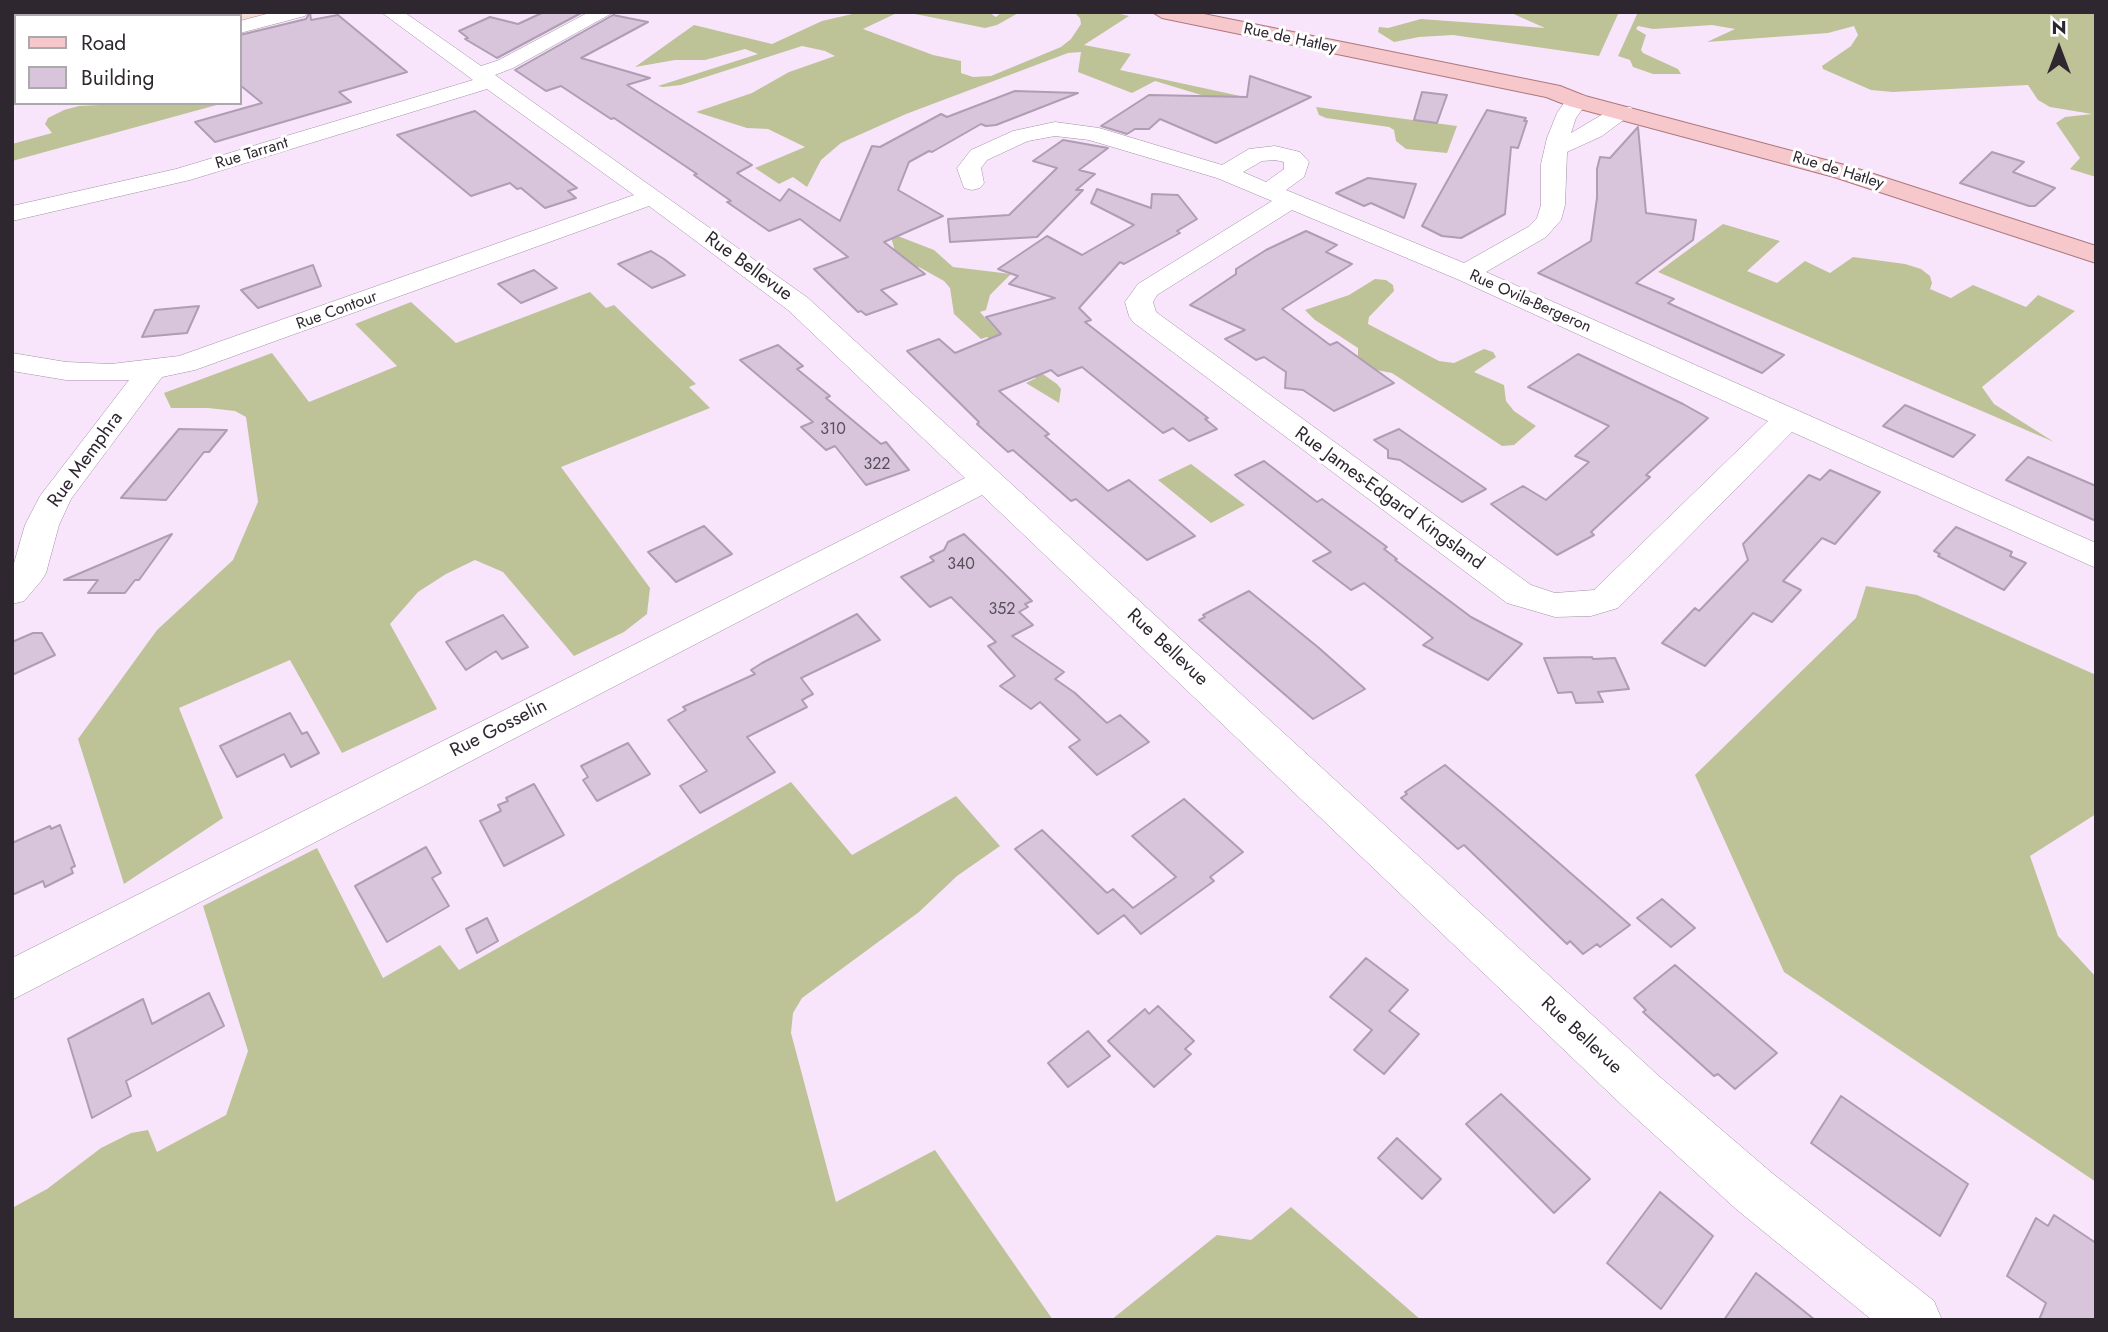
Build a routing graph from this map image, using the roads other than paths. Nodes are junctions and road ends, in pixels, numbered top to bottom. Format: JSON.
{"nodes":[{"id":1,"x":298,"y":12,"type":"edge"},
{"id":2,"x":391,"y":12,"type":"edge"},
{"id":3,"x":604,"y":12,"type":"edge"},
{"id":4,"x":1166,"y":13,"type":"edge"},
{"id":5,"x":242,"y":26,"type":"edge"},
{"id":6,"x":484,"y":78,"type":"junction"},
{"id":7,"x":1577,"y":100,"type":"junction"},
{"id":8,"x":1623,"y":112,"type":"junction"},
{"id":9,"x":1556,"y":148,"type":"junction"},
{"id":10,"x":1225,"y":173,"type":"junction"},
{"id":11,"x":972,"y":183,"type":"dead end"},
{"id":12,"x":1281,"y":195,"type":"junction"},
{"id":13,"x":652,"y":197,"type":"junction"},
{"id":14,"x":12,"y":214,"type":"edge"},
{"id":15,"x":2096,"y":254,"type":"edge"},
{"id":16,"x":1466,"y":273,"type":"junction"},
{"id":17,"x":12,"y":362,"type":"edge"},
{"id":18,"x":152,"y":370,"type":"junction"},
{"id":19,"x":1788,"y":418,"type":"junction"},
{"id":20,"x":986,"y":480,"type":"junction"},
{"id":21,"x":2096,"y":557,"type":"edge"},
{"id":22,"x":12,"y":592,"type":"edge"},
{"id":23,"x":12,"y":980,"type":"edge"},
{"id":24,"x":1915,"y":1320,"type":"edge"}],
"edges":[{"from":1,"to":5,"type":"street"},
{"from":2,"to":6,"type":"street","name":"Rue Bellevue"},
{"from":3,"to":6,"type":"street","name":"Rue Tarrant"},
{"from":4,"to":7,"type":"main road","name":"Rue de Hatley"},
{"from":6,"to":13,"type":"street","name":"Rue Bellevue"},
{"from":6,"to":14,"type":"street","name":"Rue Tarrant"},
{"from":7,"to":8,"type":"main road","name":"Rue de Hatley"},
{"from":7,"to":9,"type":"street"},
{"from":8,"to":9,"type":"street"},
{"from":8,"to":15,"type":"main road","name":"Rue de Hatley"},
{"from":9,"to":16,"type":"street"},
{"from":10,"to":11,"type":"street","name":"Rue Ovila-Bergeron"},
{"from":10,"to":12,"type":"street","name":"Rue Ovila-Bergeron"},
{"from":10,"to":12,"type":"street","name":"Rue James-Edgard Kingsland"},
{"from":12,"to":16,"type":"street","name":"Rue Ovila-Bergeron"},
{"from":12,"to":19,"type":"street","name":"Rue James-Edgard Kingsland"},
{"from":13,"to":18,"type":"street","name":"Rue Contour"},
{"from":13,"to":20,"type":"street","name":"Rue Bellevue"},
{"from":16,"to":19,"type":"street","name":"Rue Ovila-Bergeron"},
{"from":17,"to":18,"type":"street","name":"Rue Contour"},
{"from":18,"to":22,"type":"street","name":"Rue Memphra"},
{"from":19,"to":21,"type":"street","name":"Rue Ovila-Bergeron"},
{"from":20,"to":23,"type":"street","name":"Rue Gosselin"},
{"from":20,"to":24,"type":"street","name":"Rue Bellevue"}]}
